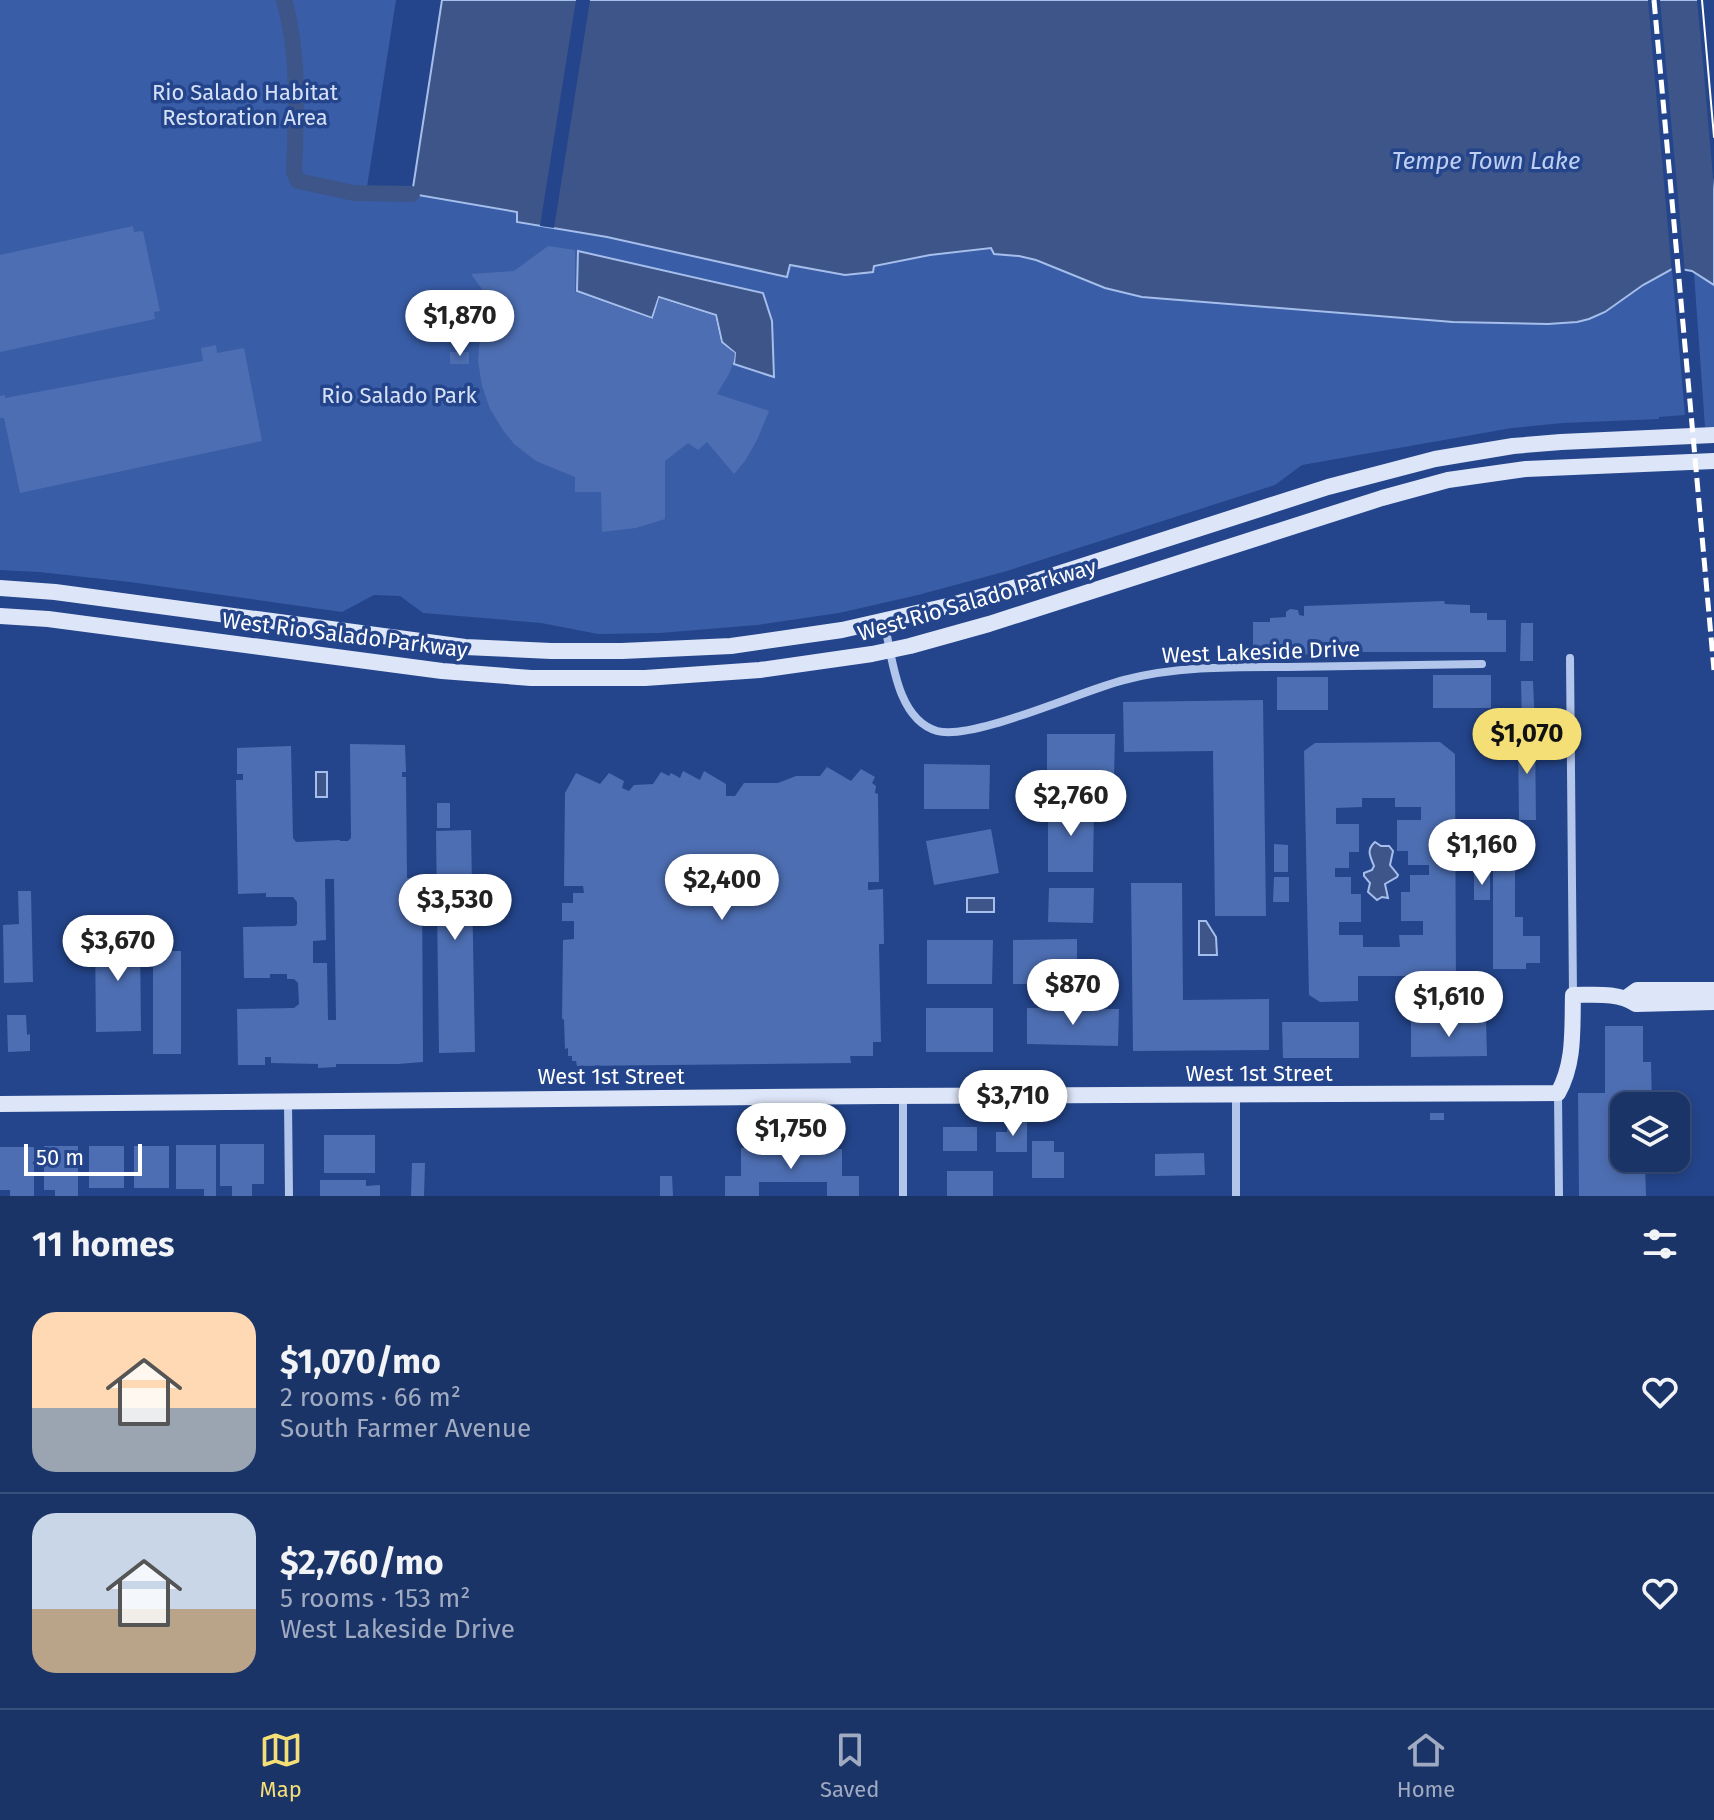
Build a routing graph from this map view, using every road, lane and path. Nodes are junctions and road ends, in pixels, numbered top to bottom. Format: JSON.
{"nodes":[{"id":1,"x":1714,"y":435,"type":"edge"},
{"id":2,"x":1714,"y":461,"type":"edge"},
{"id":3,"x":0,"y":588,"type":"edge"},
{"id":4,"x":0,"y":616,"type":"edge"},
{"id":5,"x":884,"y":621,"type":"junction"},
{"id":6,"x":891,"y":650,"type":"junction"},
{"id":7,"x":1570,"y":658,"type":"dead end"},
{"id":8,"x":1482,"y":664,"type":"dead end"},
{"id":9,"x":1714,"y":990,"type":"edge"},
{"id":10,"x":1573,"y":995,"type":"junction"},
{"id":11,"x":1626,"y":998,"type":"junction"},
{"id":12,"x":1714,"y":1002,"type":"edge"},
{"id":13,"x":1558,"y":1093,"type":"junction"},
{"id":14,"x":1236,"y":1095,"type":"junction"},
{"id":15,"x":903,"y":1096,"type":"junction"},
{"id":16,"x":288,"y":1101,"type":"junction"},
{"id":17,"x":0,"y":1104,"type":"edge"},
{"id":18,"x":289,"y":1196,"type":"edge"},
{"id":19,"x":903,"y":1196,"type":"edge"},
{"id":20,"x":1236,"y":1196,"type":"edge"},
{"id":21,"x":1559,"y":1196,"type":"edge"}],
"edges":[{"from":1,"to":5,"type":"main road","name":"West Rio Salado Parkway"},
{"from":2,"to":6,"type":"main road","name":"West Rio Salado Parkway"},
{"from":3,"to":5,"type":"main road","name":"West Rio Salado Parkway"},
{"from":4,"to":6,"type":"main road","name":"West Rio Salado Parkway"},
{"from":5,"to":6,"type":"street","name":"West Lakeside Drive"},
{"from":6,"to":8,"type":"street","name":"West Lakeside Drive"},
{"from":7,"to":10,"type":"street"},
{"from":9,"to":11,"type":"main road"},
{"from":10,"to":11,"type":"main road"},
{"from":10,"to":13,"type":"main road"},
{"from":11,"to":12,"type":"main road"},
{"from":13,"to":14,"type":"main road","name":"West 1st Street"},
{"from":13,"to":21,"type":"street"},
{"from":14,"to":15,"type":"main road","name":"West 1st Street"},
{"from":14,"to":20,"type":"street"},
{"from":15,"to":16,"type":"main road","name":"West 1st Street"},
{"from":15,"to":19,"type":"street"},
{"from":16,"to":17,"type":"main road","name":"West 1st Street"},
{"from":16,"to":18,"type":"street"}]}
